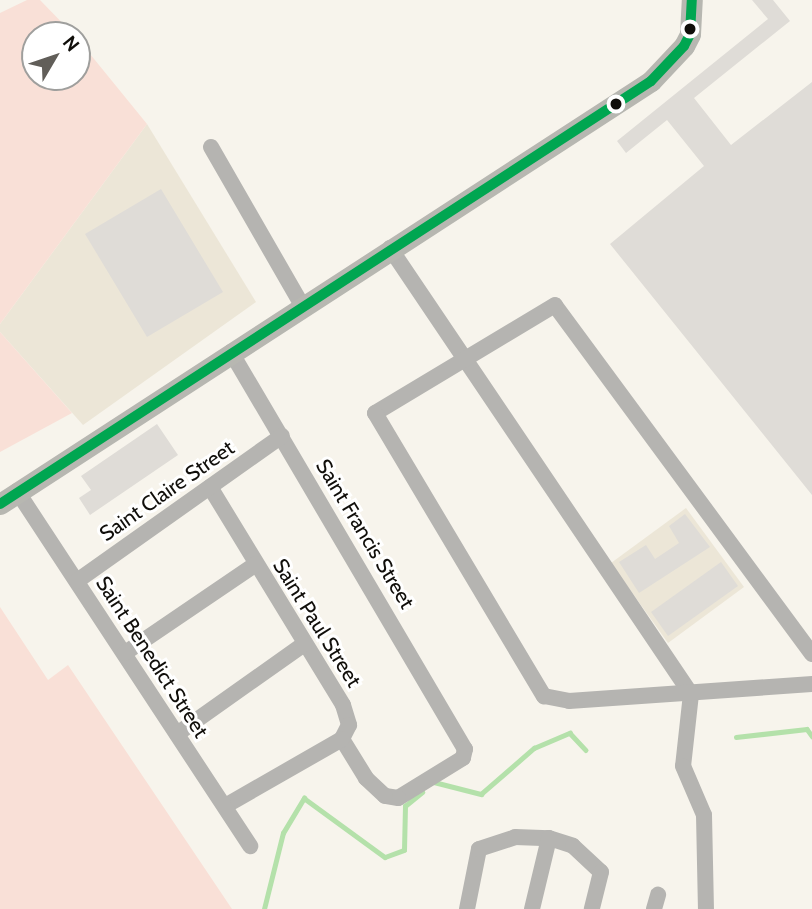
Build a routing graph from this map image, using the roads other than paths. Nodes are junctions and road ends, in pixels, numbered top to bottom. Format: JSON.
{"nodes":[{"id":1,"x":692,"y":0,"type":"edge"},
{"id":2,"x":211,"y":147,"type":"dead end"},
{"id":3,"x":390,"y":248,"type":"junction"},
{"id":4,"x":302,"y":304,"type":"junction"},
{"id":5,"x":231,"y":352,"type":"junction"},
{"id":6,"x":465,"y":359,"type":"junction"},
{"id":7,"x":282,"y":436,"type":"junction"},
{"id":8,"x":210,"y":486,"type":"junction"},
{"id":9,"x":8,"y":498,"type":"edge"},
{"id":10,"x":256,"y":564,"type":"junction"},
{"id":11,"x":78,"y":581,"type":"junction"},
{"id":12,"x":304,"y":643,"type":"junction"},
{"id":13,"x":124,"y":653,"type":"junction"},
{"id":14,"x":812,"y":654,"type":"edge"},
{"id":15,"x":812,"y":684,"type":"edge"},
{"id":16,"x":691,"y":694,"type":"junction"},
{"id":17,"x":177,"y":734,"type":"junction"},
{"id":18,"x":342,"y":739,"type":"junction"},
{"id":19,"x":225,"y":806,"type":"junction"},
{"id":20,"x":548,"y":838,"type":"junction"},
{"id":21,"x":250,"y":846,"type":"dead end"},
{"id":22,"x":467,"y":909,"type":"edge"},
{"id":23,"x":532,"y":909,"type":"edge"},
{"id":24,"x":592,"y":909,"type":"edge"},
{"id":25,"x":706,"y":909,"type":"edge"}],
"edges":[{"from":1,"to":3,"type":"main road"},
{"from":2,"to":4,"type":"street"},
{"from":3,"to":4,"type":"main road"},
{"from":3,"to":6,"type":"street"},
{"from":4,"to":5,"type":"main road"},
{"from":5,"to":7,"type":"street","name":"Saint Francis Street"},
{"from":5,"to":9,"type":"main road"},
{"from":6,"to":14,"type":"street"},
{"from":6,"to":16,"type":"street"},
{"from":6,"to":16,"type":"street"},
{"from":7,"to":8,"type":"street","name":"Saint Claire Street"},
{"from":7,"to":18,"type":"street","name":"Saint Francis Street"},
{"from":8,"to":10,"type":"street","name":"Saint Paul Street"},
{"from":8,"to":11,"type":"street","name":"Saint Claire Street"},
{"from":9,"to":11,"type":"street","name":"Saint Benedict Street"},
{"from":10,"to":12,"type":"street","name":"Saint Paul Street"},
{"from":10,"to":13,"type":"street"},
{"from":11,"to":13,"type":"street","name":"Saint Benedict Street"},
{"from":12,"to":17,"type":"street"},
{"from":12,"to":18,"type":"street","name":"Saint Paul Street"},
{"from":13,"to":17,"type":"street","name":"Saint Benedict Street"},
{"from":15,"to":16,"type":"street"},
{"from":16,"to":25,"type":"street"},
{"from":17,"to":19,"type":"street","name":"Saint Benedict Street"},
{"from":18,"to":19,"type":"street"},
{"from":19,"to":21,"type":"street","name":"Saint Benedict Street"},
{"from":20,"to":22,"type":"street"},
{"from":20,"to":23,"type":"street"},
{"from":20,"to":24,"type":"street"}]}
